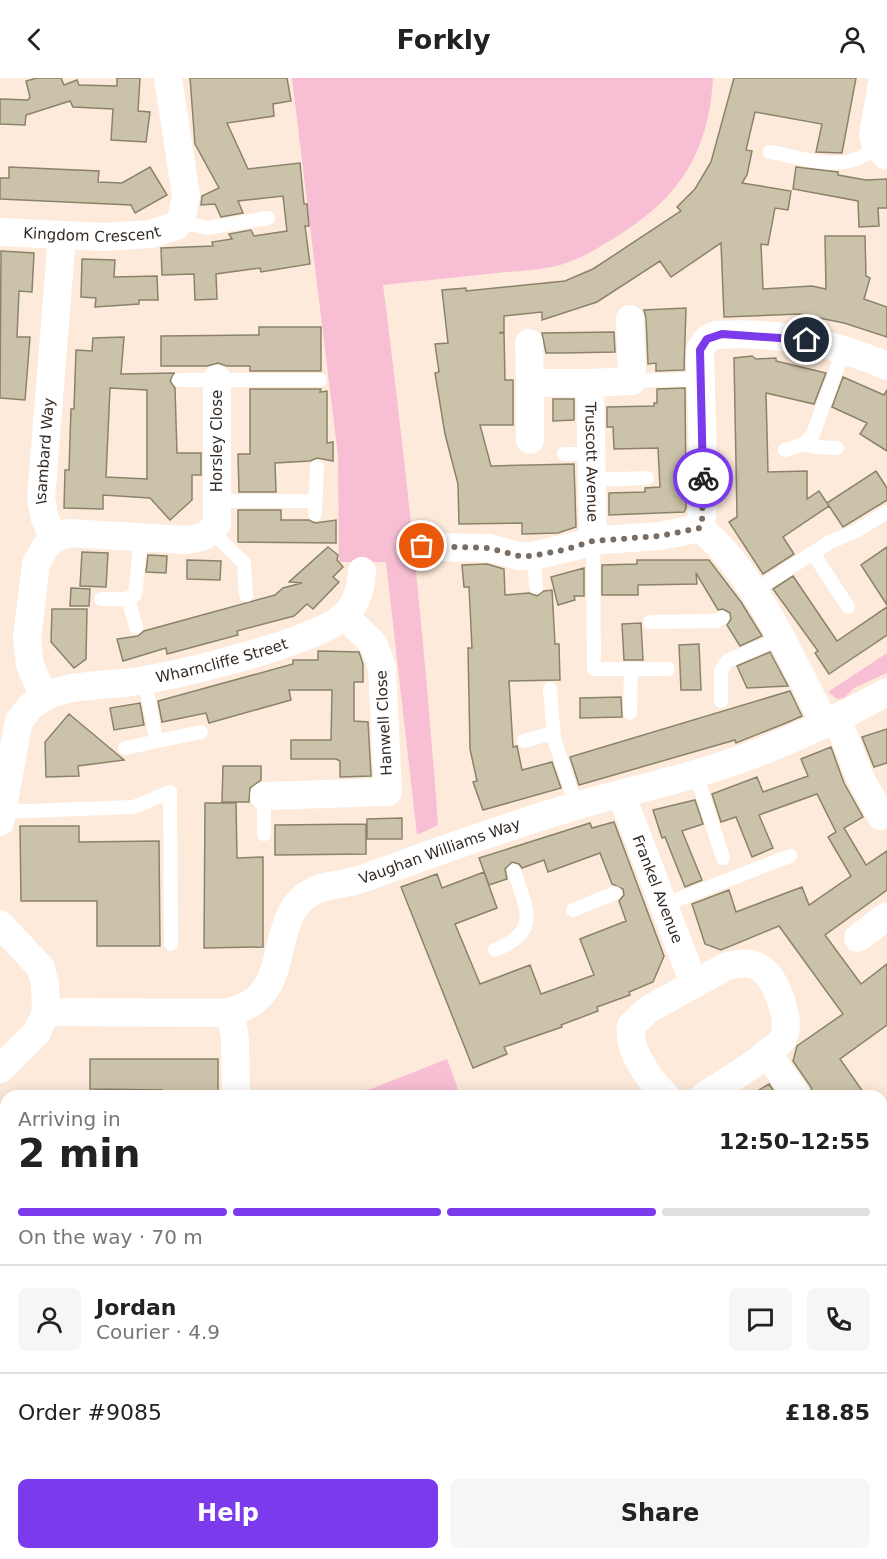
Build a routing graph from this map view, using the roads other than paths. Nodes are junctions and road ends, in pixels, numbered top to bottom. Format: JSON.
{"nodes":[{"id":1,"x":168,"y":78,"type":"edge"},
{"id":2,"x":883,"y":78,"type":"edge"},
{"id":3,"x":882,"y":151,"type":"edge"},
{"id":4,"x":771,"y":152,"type":"dead end"},
{"id":5,"x":268,"y":218,"type":"dead end"},
{"id":6,"x":179,"y":222,"type":"junction"},
{"id":7,"x":0,"y":232,"type":"edge"},
{"id":8,"x":62,"y":236,"type":"junction"},
{"id":9,"x":630,"y":319,"type":"dead end"},
{"id":10,"x":529,"y":343,"type":"dead end"},
{"id":11,"x":844,"y":350,"type":"junction"},
{"id":12,"x":887,"y":366,"type":"edge"},
{"id":13,"x":217,"y":379,"type":"junction"},
{"id":14,"x":699,"y":379,"type":"junction"},
{"id":15,"x":178,"y":380,"type":"dead end"},
{"id":16,"x":320,"y":380,"type":"dead end"},
{"id":17,"x":632,"y":381,"type":"junction"},
{"id":18,"x":530,"y":383,"type":"junction"},
{"id":19,"x":590,"y":383,"type":"junction"},
{"id":20,"x":530,"y":440,"type":"dead end"},
{"id":21,"x":804,"y":444,"type":"junction"},
{"id":22,"x":837,"y":448,"type":"dead end"},
{"id":23,"x":785,"y":450,"type":"dead end"},
{"id":24,"x":582,"y":462,"type":"junction"},
{"id":25,"x":317,"y":467,"type":"dead end"},
{"id":26,"x":647,"y":478,"type":"dead end"},
{"id":27,"x":217,"y":501,"type":"junction"},
{"id":28,"x":887,"y":512,"type":"edge"},
{"id":29,"x":700,"y":528,"type":"junction"},
{"id":30,"x":212,"y":532,"type":"junction"},
{"id":31,"x":141,"y":537,"type":"junction"},
{"id":32,"x":54,"y":539,"type":"junction"},
{"id":33,"x":593,"y":541,"type":"junction"},
{"id":34,"x":422,"y":546,"type":"dead end"},
{"id":35,"x":813,"y":553,"type":"junction"},
{"id":36,"x":534,"y":555,"type":"junction"},
{"id":37,"x":363,"y":571,"type":"dead end"},
{"id":38,"x":536,"y":587,"type":"dead end"},
{"id":39,"x":246,"y":595,"type":"dead end"},
{"id":40,"x":128,"y":598,"type":"junction"},
{"id":41,"x":753,"y":598,"type":"junction"},
{"id":42,"x":101,"y":599,"type":"dead end"},
{"id":43,"x":848,"y":608,"type":"dead end"},
{"id":44,"x":344,"y":616,"type":"junction"},
{"id":45,"x":722,"y":618,"type":"dead end"},
{"id":46,"x":650,"y":622,"type":"dead end"},
{"id":47,"x":136,"y":627,"type":"dead end"},
{"id":48,"x":781,"y":638,"type":"junction"},
{"id":49,"x":631,"y":669,"type":"junction"},
{"id":50,"x":668,"y":669,"type":"dead end"},
{"id":51,"x":145,"y":680,"type":"junction"},
{"id":52,"x":550,"y":689,"type":"dead end"},
{"id":53,"x":887,"y":692,"type":"edge"},
{"id":54,"x":44,"y":696,"type":"junction"},
{"id":55,"x":721,"y":701,"type":"dead end"},
{"id":56,"x":630,"y":713,"type":"dead end"},
{"id":57,"x":831,"y":721,"type":"junction"},
{"id":58,"x":201,"y":732,"type":"dead end"},
{"id":59,"x":553,"y":733,"type":"junction"},
{"id":60,"x":156,"y":740,"type":"junction"},
{"id":61,"x":524,"y":741,"type":"dead end"},
{"id":62,"x":125,"y":748,"type":"dead end"},
{"id":63,"x":696,"y":774,"type":"junction"},
{"id":64,"x":621,"y":794,"type":"junction"},
{"id":65,"x":264,"y":796,"type":"joint"},
{"id":66,"x":576,"y":806,"type":"junction"},
{"id":67,"x":0,"y":815,"type":"edge"},
{"id":68,"x":885,"y":818,"type":"edge"},
{"id":69,"x":264,"y":834,"type":"dead end"},
{"id":70,"x":790,"y":856,"type":"dead end"},
{"id":71,"x":723,"y":858,"type":"dead end"},
{"id":72,"x":514,"y":871,"type":"dead end"},
{"id":73,"x":615,"y":893,"type":"dead end"},
{"id":74,"x":663,"y":905,"type":"junction"},
{"id":75,"x":573,"y":910,"type":"dead end"},
{"id":76,"x":887,"y":916,"type":"edge"},
{"id":77,"x":0,"y":924,"type":"edge"},
{"id":78,"x":858,"y":938,"type":"dead end"},
{"id":79,"x":171,"y":944,"type":"dead end"},
{"id":80,"x":495,"y":950,"type":"dead end"},
{"id":81,"x":694,"y":984,"type":"junction"},
{"id":82,"x":46,"y":1012,"type":"junction"},
{"id":83,"x":231,"y":1012,"type":"junction"},
{"id":84,"x":767,"y":1053,"type":"junction"},
{"id":85,"x":0,"y":1070,"type":"edge"},
{"id":86,"x":236,"y":1090,"type":"edge"},
{"id":87,"x":662,"y":1090,"type":"edge"},
{"id":88,"x":713,"y":1090,"type":"edge"},
{"id":89,"x":793,"y":1090,"type":"edge"}],
"edges":[{"from":1,"to":6,"type":"street","name":"Kingdom Crescent"},
{"from":2,"to":3,"type":"street"},
{"from":3,"to":4,"type":"lane"},
{"from":5,"to":6,"type":"lane","name":"Kingdom Crescent"},
{"from":6,"to":8,"type":"street","name":"Kingdom Crescent"},
{"from":7,"to":8,"type":"street","name":"Kingdom Crescent"},
{"from":8,"to":32,"type":"street","name":"Isambard Way"},
{"from":9,"to":17,"type":"street"},
{"from":10,"to":18,"type":"street"},
{"from":11,"to":12,"type":"street"},
{"from":11,"to":14,"type":"street"},
{"from":11,"to":21,"type":"lane"},
{"from":13,"to":15,"type":"lane"},
{"from":13,"to":16,"type":"lane","name":"Horsley Close"},
{"from":13,"to":27,"type":"street","name":"Horsley Close"},
{"from":14,"to":17,"type":"lane"},
{"from":14,"to":29,"type":"street"},
{"from":17,"to":19,"type":"street","name":"Truscott Avenue"},
{"from":18,"to":19,"type":"street","name":"Truscott Avenue"},
{"from":18,"to":20,"type":"street"},
{"from":19,"to":24,"type":"street","name":"Truscott Avenue"},
{"from":21,"to":22,"type":"lane"},
{"from":21,"to":23,"type":"lane"},
{"from":24,"to":26,"type":"lane"},
{"from":24,"to":33,"type":"street","name":"Truscott Avenue"},
{"from":25,"to":27,"type":"lane"},
{"from":27,"to":30,"type":"street","name":"Horsley Close"},
{"from":28,"to":35,"type":"lane"},
{"from":29,"to":33,"type":"street","name":"Truscott Avenue"},
{"from":29,"to":41,"type":"street"},
{"from":30,"to":31,"type":"street"},
{"from":30,"to":39,"type":"lane"},
{"from":31,"to":32,"type":"street"},
{"from":31,"to":40,"type":"lane"},
{"from":32,"to":54,"type":"street"},
{"from":33,"to":36,"type":"street","name":"Truscott Avenue"},
{"from":33,"to":49,"type":"lane","name":"Truscott Avenue"},
{"from":34,"to":36,"type":"street","name":"Truscott Avenue"},
{"from":35,"to":41,"type":"lane"},
{"from":35,"to":43,"type":"lane"},
{"from":36,"to":38,"type":"lane"},
{"from":37,"to":44,"type":"street"},
{"from":40,"to":42,"type":"lane"},
{"from":40,"to":47,"type":"lane"},
{"from":41,"to":48,"type":"street"},
{"from":44,"to":51,"type":"street","name":"Wharncliffe Street"},
{"from":44,"to":65,"type":"street","name":"Hanwell Close"},
{"from":45,"to":46,"type":"lane"},
{"from":48,"to":55,"type":"lane"},
{"from":48,"to":57,"type":"street"},
{"from":49,"to":50,"type":"lane","name":"Truscott Avenue"},
{"from":49,"to":56,"type":"lane"},
{"from":51,"to":54,"type":"street","name":"Wharncliffe Street"},
{"from":51,"to":60,"type":"lane"},
{"from":52,"to":59,"type":"lane"},
{"from":53,"to":57,"type":"street","name":"Vaughan Williams Way"},
{"from":54,"to":67,"type":"street"},
{"from":57,"to":63,"type":"street","name":"Vaughan Williams Way"},
{"from":57,"to":68,"type":"street"},
{"from":58,"to":60,"type":"lane"},
{"from":59,"to":61,"type":"lane"},
{"from":59,"to":66,"type":"lane"},
{"from":60,"to":62,"type":"lane"},
{"from":63,"to":64,"type":"street","name":"Vaughan Williams Way"},
{"from":63,"to":71,"type":"lane"},
{"from":64,"to":66,"type":"street","name":"Vaughan Williams Way"},
{"from":64,"to":74,"type":"street","name":"Frankel Avenue"},
{"from":65,"to":69,"type":"lane"},
{"from":66,"to":83,"type":"street","name":"Vaughan Williams Way"},
{"from":67,"to":79,"type":"lane"},
{"from":70,"to":74,"type":"lane"},
{"from":72,"to":80,"type":"lane"},
{"from":73,"to":75,"type":"lane"},
{"from":74,"to":81,"type":"street","name":"Frankel Avenue"},
{"from":76,"to":78,"type":"street"},
{"from":77,"to":82,"type":"street"},
{"from":81,"to":84,"type":"street"},
{"from":81,"to":87,"type":"street"},
{"from":82,"to":83,"type":"street","name":"Vaughan Williams Way"},
{"from":82,"to":85,"type":"street"},
{"from":83,"to":86,"type":"street"},
{"from":84,"to":88,"type":"street"},
{"from":84,"to":89,"type":"street"}]}
